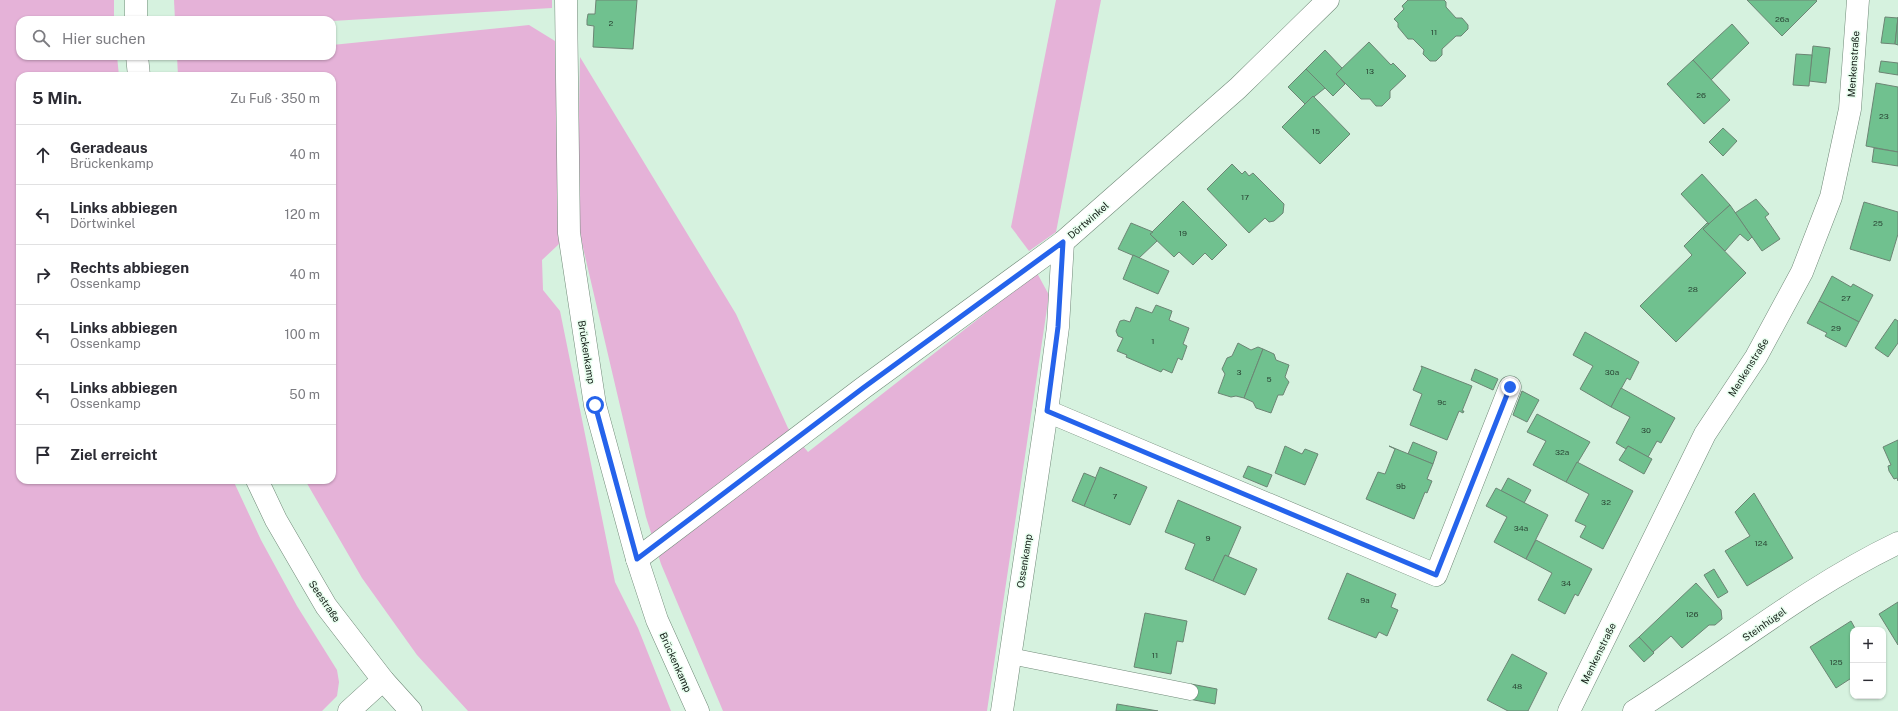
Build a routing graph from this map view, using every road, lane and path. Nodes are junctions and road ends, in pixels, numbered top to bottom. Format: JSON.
{"nodes":[{"id":1,"x":136,"y":0,"type":"edge"},
{"id":2,"x":566,"y":0,"type":"edge"},
{"id":3,"x":1328,"y":0,"type":"edge"},
{"id":4,"x":1858,"y":0,"type":"edge"},
{"id":5,"x":136,"y":16,"type":"edge"},
{"id":6,"x":137,"y":60,"type":"edge"},
{"id":7,"x":139,"y":72,"type":"edge"},
{"id":8,"x":1063,"y":242,"type":"junction"},
{"id":9,"x":1510,"y":387,"type":"dead end"},
{"id":10,"x":1047,"y":411,"type":"junction"},
{"id":11,"x":259,"y":484,"type":"edge"},
{"id":12,"x":1898,"y":543,"type":"edge"},
{"id":13,"x":637,"y":559,"type":"junction"},
{"id":14,"x":1010,"y":656,"type":"junction"},
{"id":15,"x":383,"y":680,"type":"junction"},
{"id":16,"x":1190,"y":692,"type":"dead end"},
{"id":17,"x":349,"y":711,"type":"edge"},
{"id":18,"x":411,"y":711,"type":"edge"},
{"id":19,"x":698,"y":711,"type":"edge"},
{"id":20,"x":1002,"y":711,"type":"edge"},
{"id":21,"x":1569,"y":711,"type":"edge"},
{"id":22,"x":1634,"y":711,"type":"edge"}],
"edges":[{"from":1,"to":5,"type":"street"},
{"from":2,"to":13,"type":"street","name":"Brückenkamp"},
{"from":3,"to":8,"type":"street","name":"Dörtwinkel"},
{"from":4,"to":21,"type":"street","name":"Menkenstraße"},
{"from":6,"to":7,"type":"street"},
{"from":8,"to":10,"type":"street","name":"Ossenkamp"},
{"from":8,"to":13,"type":"street","name":"Dörtwinkel"},
{"from":9,"to":10,"type":"street"},
{"from":10,"to":14,"type":"street","name":"Ossenkamp"},
{"from":11,"to":15,"type":"street","name":"Seestraße"},
{"from":12,"to":22,"type":"street","name":"Steinhügel"},
{"from":13,"to":19,"type":"street","name":"Brückenkamp"},
{"from":14,"to":16,"type":"lane"},
{"from":14,"to":20,"type":"street","name":"Ossenkamp"},
{"from":15,"to":17,"type":"street"},
{"from":15,"to":18,"type":"street","name":"Seestraße"}]}
